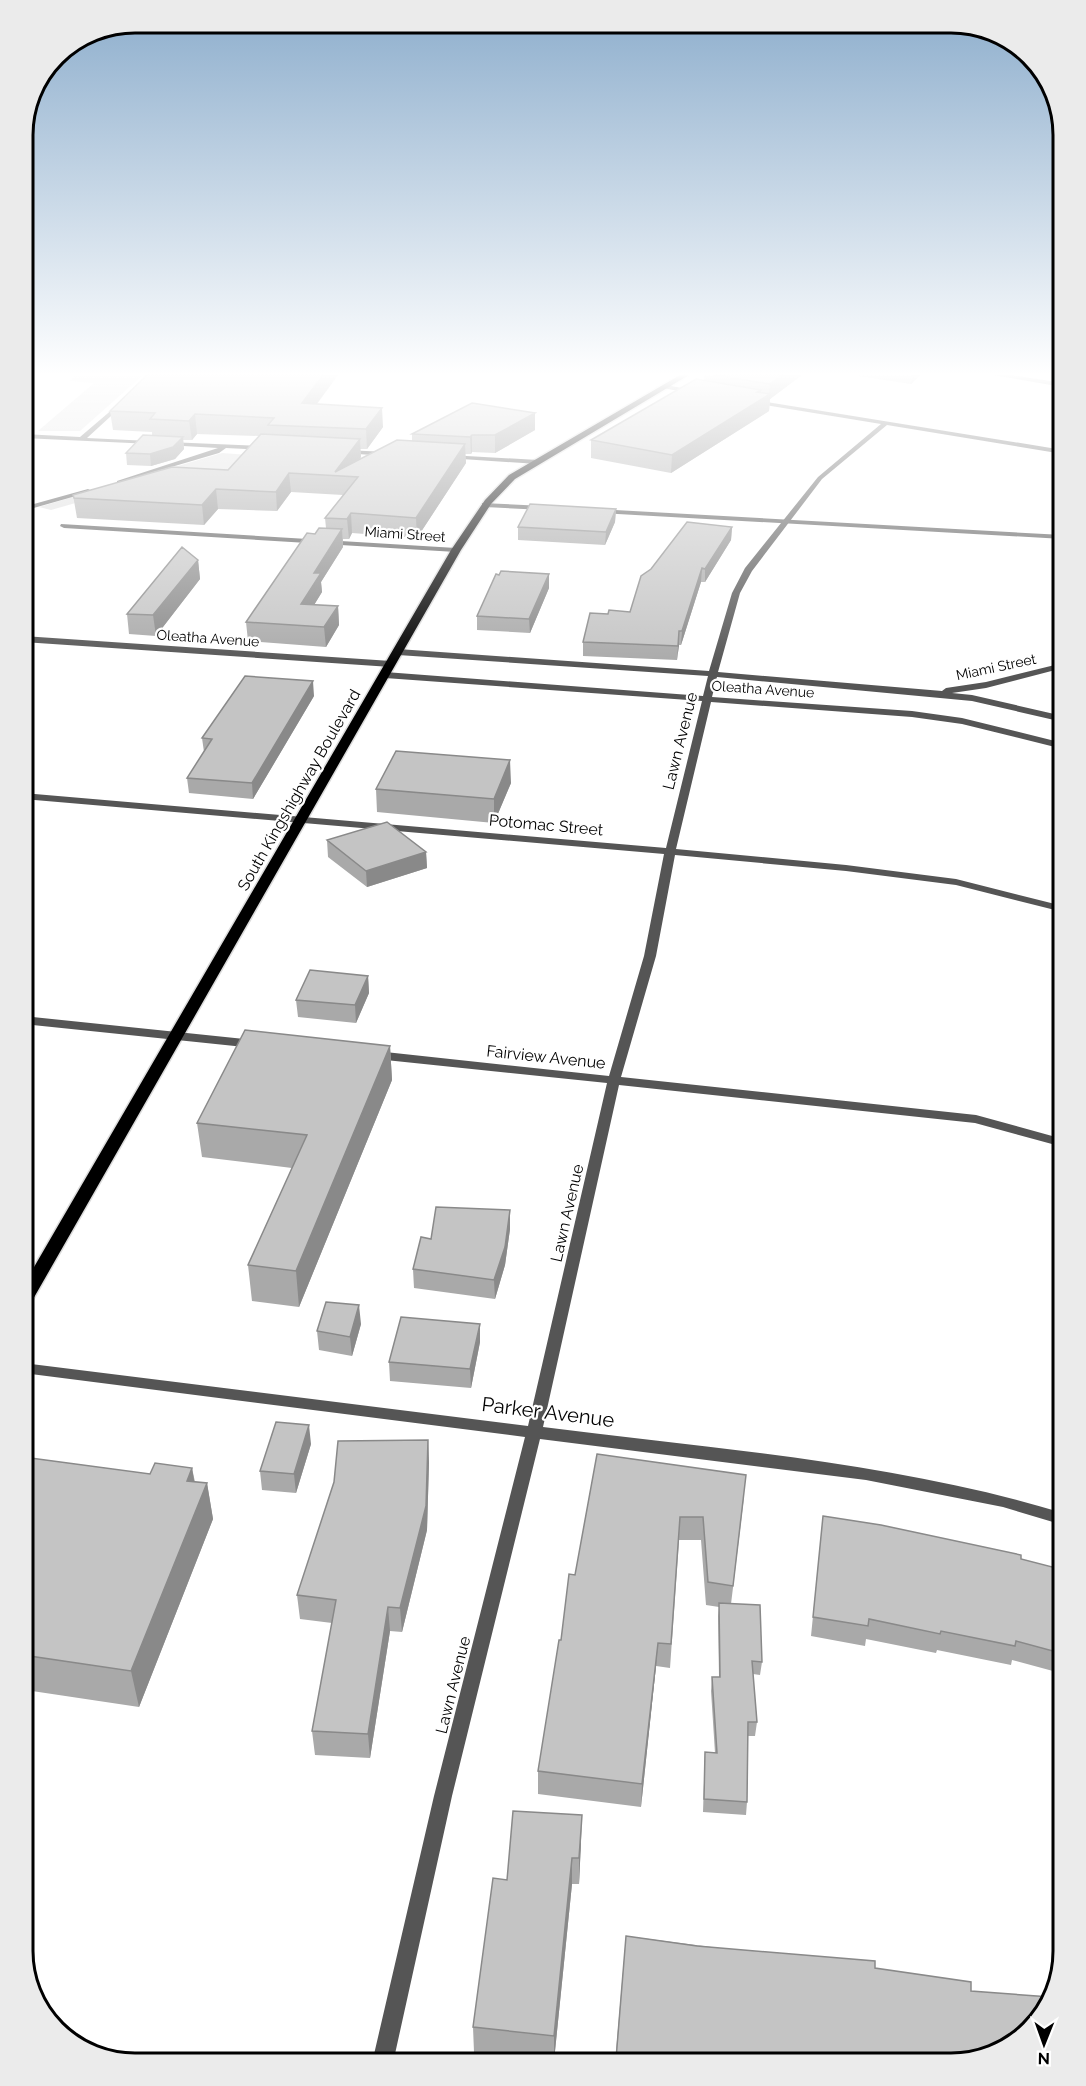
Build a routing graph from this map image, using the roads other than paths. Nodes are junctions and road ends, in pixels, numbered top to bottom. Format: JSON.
{"nodes":[{"id":1,"x":151,"y":472,"type":"edge"},
{"id":2,"x":522,"y":472,"type":"edge"},
{"id":3,"x":827,"y":472,"type":"edge"},
{"id":4,"x":113,"y":484,"type":"edge"},
{"id":5,"x":102,"y":487,"type":"edge"},
{"id":6,"x":485,"y":505,"type":"junction"},
{"id":7,"x":33,"y":507,"type":"edge"},
{"id":8,"x":551,"y":509,"type":"edge"},
{"id":9,"x":594,"y":511,"type":"edge"},
{"id":10,"x":784,"y":523,"type":"junction"},
{"id":11,"x":64,"y":526,"type":"dead end"},
{"id":12,"x":1053,"y":536,"type":"edge"},
{"id":13,"x":456,"y":550,"type":"junction"},
{"id":14,"x":33,"y":640,"type":"edge"},
{"id":15,"x":391,"y":664,"type":"junction"},
{"id":16,"x":1053,"y":669,"type":"edge"},
{"id":17,"x":713,"y":674,"type":"junction"},
{"id":18,"x":933,"y":693,"type":"junction"},
{"id":19,"x":708,"y":699,"type":"junction"},
{"id":20,"x":1053,"y":716,"type":"edge"},
{"id":21,"x":1053,"y":743,"type":"edge"},
{"id":22,"x":33,"y":797,"type":"edge"},
{"id":23,"x":301,"y":819,"type":"junction"},
{"id":24,"x":669,"y":852,"type":"junction"},
{"id":25,"x":1053,"y":906,"type":"edge"},
{"id":26,"x":33,"y":1021,"type":"edge"},
{"id":27,"x":174,"y":1036,"type":"junction"},
{"id":28,"x":266,"y":1045,"type":"edge"},
{"id":29,"x":358,"y":1054,"type":"edge"},
{"id":30,"x":614,"y":1080,"type":"junction"},
{"id":31,"x":1053,"y":1140,"type":"edge"},
{"id":32,"x":33,"y":1283,"type":"edge"},
{"id":33,"x":33,"y":1369,"type":"edge"},
{"id":34,"x":534,"y":1431,"type":"junction"},
{"id":35,"x":1053,"y":1516,"type":"edge"},
{"id":36,"x":384,"y":2053,"type":"edge"}],
"edges":[{"from":1,"to":4,"type":"street"},
{"from":2,"to":6,"type":"main road","name":"South Kingshighway Boulevard"},
{"from":3,"to":10,"type":"street","name":"Lawn Avenue"},
{"from":5,"to":7,"type":"street"},
{"from":6,"to":8,"type":"street"},
{"from":6,"to":13,"type":"main road","name":"South Kingshighway Boulevard"},
{"from":9,"to":10,"type":"street"},
{"from":10,"to":12,"type":"street"},
{"from":10,"to":17,"type":"street","name":"Lawn Avenue"},
{"from":11,"to":13,"type":"street","name":"Miami Street"},
{"from":13,"to":15,"type":"main road","name":"South Kingshighway Boulevard"},
{"from":14,"to":15,"type":"street","name":"Oleatha Avenue"},
{"from":15,"to":17,"type":"street","name":"Oleatha Avenue"},
{"from":15,"to":19,"type":"street","name":"Oleatha Avenue"},
{"from":15,"to":23,"type":"main road","name":"South Kingshighway Boulevard"},
{"from":16,"to":18,"type":"street","name":"Miami Street"},
{"from":17,"to":18,"type":"street","name":"Oleatha Avenue"},
{"from":17,"to":19,"type":"street","name":"Lawn Avenue"},
{"from":18,"to":20,"type":"street","name":"Oleatha Avenue"},
{"from":19,"to":21,"type":"street","name":"Oleatha Avenue"},
{"from":19,"to":24,"type":"street","name":"Lawn Avenue"},
{"from":22,"to":23,"type":"street","name":"Potomac Street"},
{"from":23,"to":24,"type":"street","name":"Potomac Street"},
{"from":23,"to":27,"type":"main road","name":"South Kingshighway Boulevard"},
{"from":24,"to":25,"type":"street","name":"Potomac Street"},
{"from":24,"to":30,"type":"street","name":"Lawn Avenue"},
{"from":26,"to":27,"type":"street"},
{"from":27,"to":28,"type":"street"},
{"from":27,"to":32,"type":"main road","name":"South Kingshighway Boulevard"},
{"from":29,"to":30,"type":"street","name":"Fairview Avenue"},
{"from":30,"to":31,"type":"street","name":"Fairview Avenue"},
{"from":30,"to":34,"type":"street","name":"Lawn Avenue"},
{"from":33,"to":34,"type":"street","name":"Parker Avenue"},
{"from":34,"to":35,"type":"street","name":"Parker Avenue"},
{"from":34,"to":36,"type":"street","name":"Lawn Avenue"}]}
